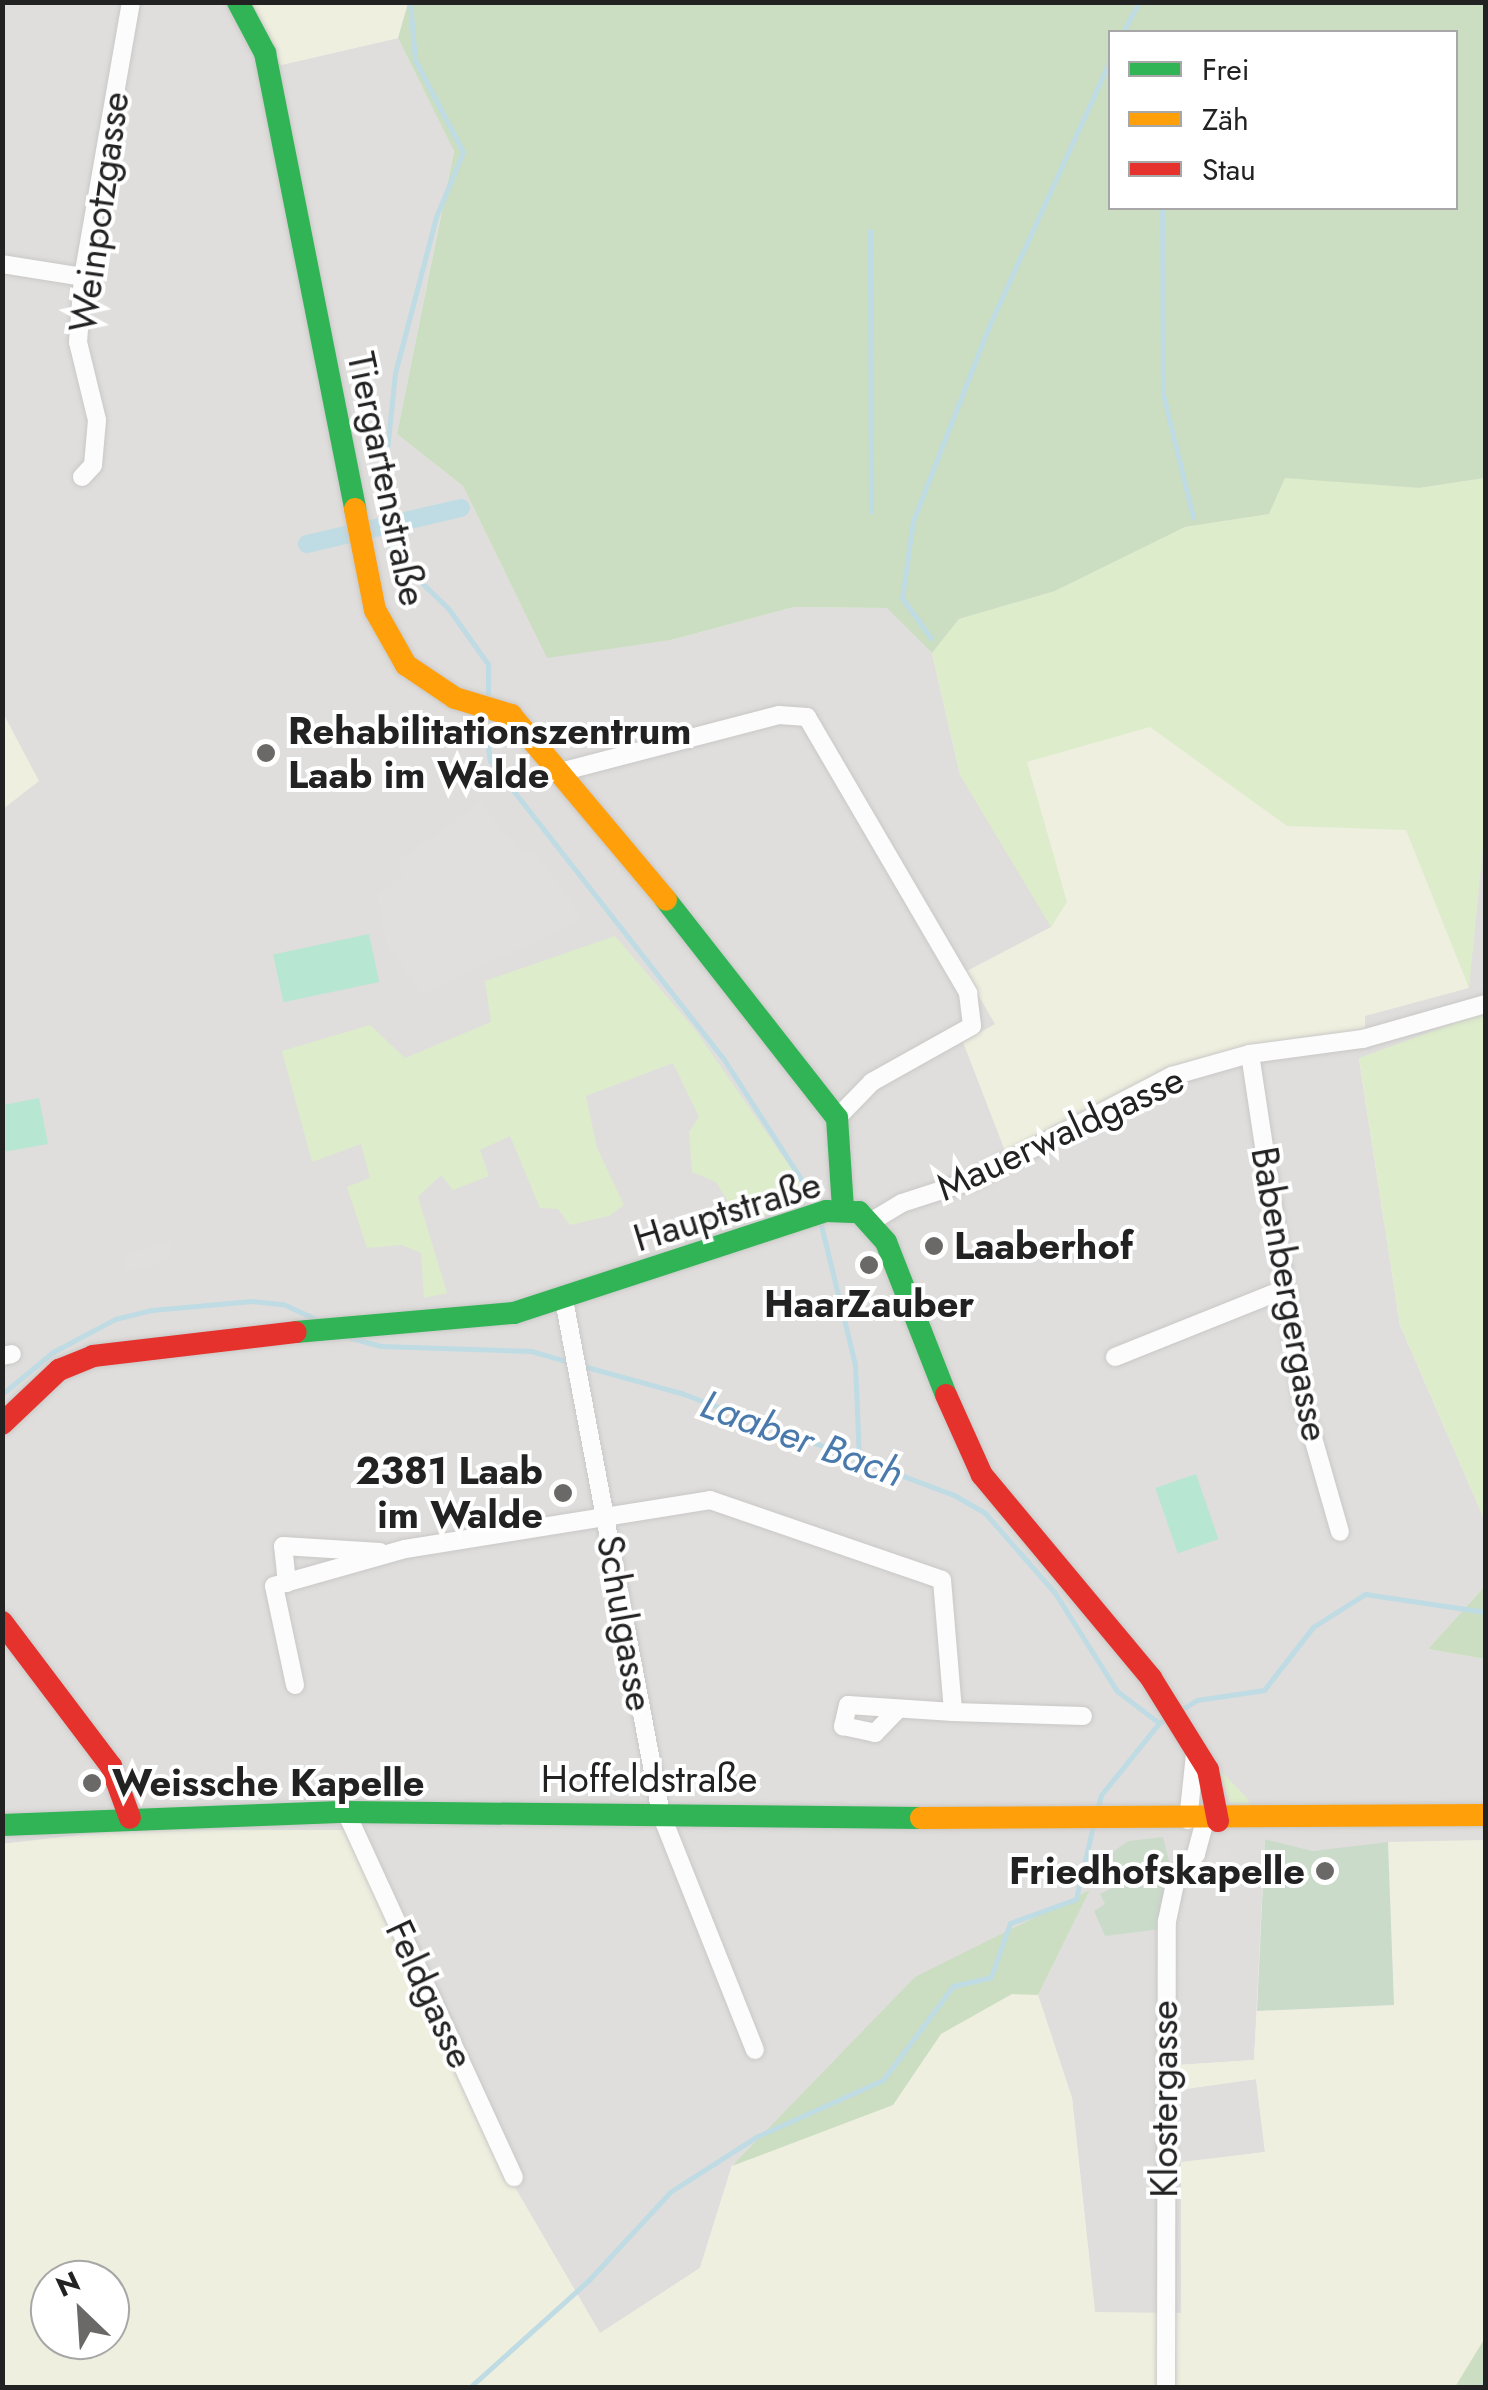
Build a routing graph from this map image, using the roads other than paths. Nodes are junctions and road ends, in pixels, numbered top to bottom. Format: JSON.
{"nodes":[{"id":1,"x":131,"y":2,"type":"edge"},
{"id":2,"x":238,"y":2,"type":"edge"},
{"id":3,"x":2,"y":264,"type":"edge"},
{"id":4,"x":82,"y":277,"type":"junction"},
{"id":5,"x":82,"y":476,"type":"dead end"},
{"id":6,"x":564,"y":770,"type":"junction"},
{"id":7,"x":1486,"y":1004,"type":"edge"},
{"id":8,"x":1250,"y":1054,"type":"junction"},
{"id":9,"x":838,"y":1118,"type":"junction"},
{"id":10,"x":843,"y":1209,"type":"junction"},
{"id":11,"x":872,"y":1221,"type":"junction"},
{"id":12,"x":1285,"y":1289,"type":"junction"},
{"id":13,"x":564,"y":1300,"type":"junction"},
{"id":14,"x":1116,"y":1357,"type":"dead end"},
{"id":15,"x":2,"y":1424,"type":"edge"},
{"id":16,"x":606,"y":1520,"type":"junction"},
{"id":17,"x":1340,"y":1532,"type":"dead end"},
{"id":18,"x":406,"y":1549,"type":"junction"},
{"id":19,"x":287,"y":1583,"type":"junction"},
{"id":20,"x":2,"y":1622,"type":"edge"},
{"id":21,"x":295,"y":1685,"type":"dead end"},
{"id":22,"x":896,"y":1711,"type":"dead end"},
{"id":23,"x":953,"y":1712,"type":"junction"},
{"id":24,"x":1083,"y":1716,"type":"dead end"},
{"id":25,"x":346,"y":1812,"type":"junction"},
{"id":26,"x":660,"y":1814,"type":"junction"},
{"id":27,"x":1486,"y":1814,"type":"edge"},
{"id":28,"x":130,"y":1818,"type":"junction"},
{"id":29,"x":1211,"y":1821,"type":"junction"},
{"id":30,"x":68,"y":1823,"type":"junction"},
{"id":31,"x":2,"y":1825,"type":"edge"},
{"id":32,"x":2,"y":1840,"type":"edge"},
{"id":33,"x":755,"y":2050,"type":"dead end"},
{"id":34,"x":514,"y":2178,"type":"dead end"},
{"id":35,"x":1166,"y":2388,"type":"edge"}],
"edges":[{"from":1,"to":4,"type":"street","name":"Weinpotzgasse"},
{"from":2,"to":6,"type":"street","name":"Tiergartenstraße"},
{"from":3,"to":4,"type":"street"},
{"from":4,"to":5,"type":"street","name":"Weinpotzgasse"},
{"from":6,"to":9,"type":"street","name":"Tiergartenstraße"},
{"from":6,"to":9,"type":"street"},
{"from":7,"to":8,"type":"street","name":"Mauerwaldgasse"},
{"from":8,"to":11,"type":"street","name":"Mauerwaldgasse"},
{"from":8,"to":12,"type":"street","name":"Babenbergergasse"},
{"from":9,"to":10,"type":"street"},
{"from":10,"to":11,"type":"street","name":"Hauptstraße"},
{"from":10,"to":13,"type":"street","name":"Hauptstraße"},
{"from":11,"to":29,"type":"street","name":"Hauptstraße"},
{"from":12,"to":14,"type":"street"},
{"from":12,"to":17,"type":"street","name":"Babenbergergasse"},
{"from":13,"to":15,"type":"street","name":"Hauptstraße"},
{"from":13,"to":16,"type":"street","name":"Schulgasse"},
{"from":16,"to":18,"type":"street"},
{"from":16,"to":23,"type":"street"},
{"from":16,"to":26,"type":"street","name":"Schulgasse"},
{"from":18,"to":19,"type":"street"},
{"from":18,"to":19,"type":"street"},
{"from":19,"to":21,"type":"street"},
{"from":20,"to":28,"type":"street"},
{"from":22,"to":23,"type":"street"},
{"from":23,"to":24,"type":"street"},
{"from":25,"to":26,"type":"street","name":"Hoffeldstraße"},
{"from":25,"to":28,"type":"street","name":"Hoffeldstraße"},
{"from":25,"to":34,"type":"street","name":"Feldgasse"},
{"from":26,"to":29,"type":"street","name":"Hoffeldstraße"},
{"from":26,"to":33,"type":"street","name":"Schulgasse"},
{"from":27,"to":29,"type":"street","name":"Hoffeldstraße"},
{"from":28,"to":30,"type":"street","name":"Hoffeldstraße"},
{"from":29,"to":35,"type":"street","name":"Klostergasse"},
{"from":30,"to":31,"type":"street","name":"Hoffeldstraße"},
{"from":30,"to":32,"type":"street","name":"Hoffeldstraße"}]}
